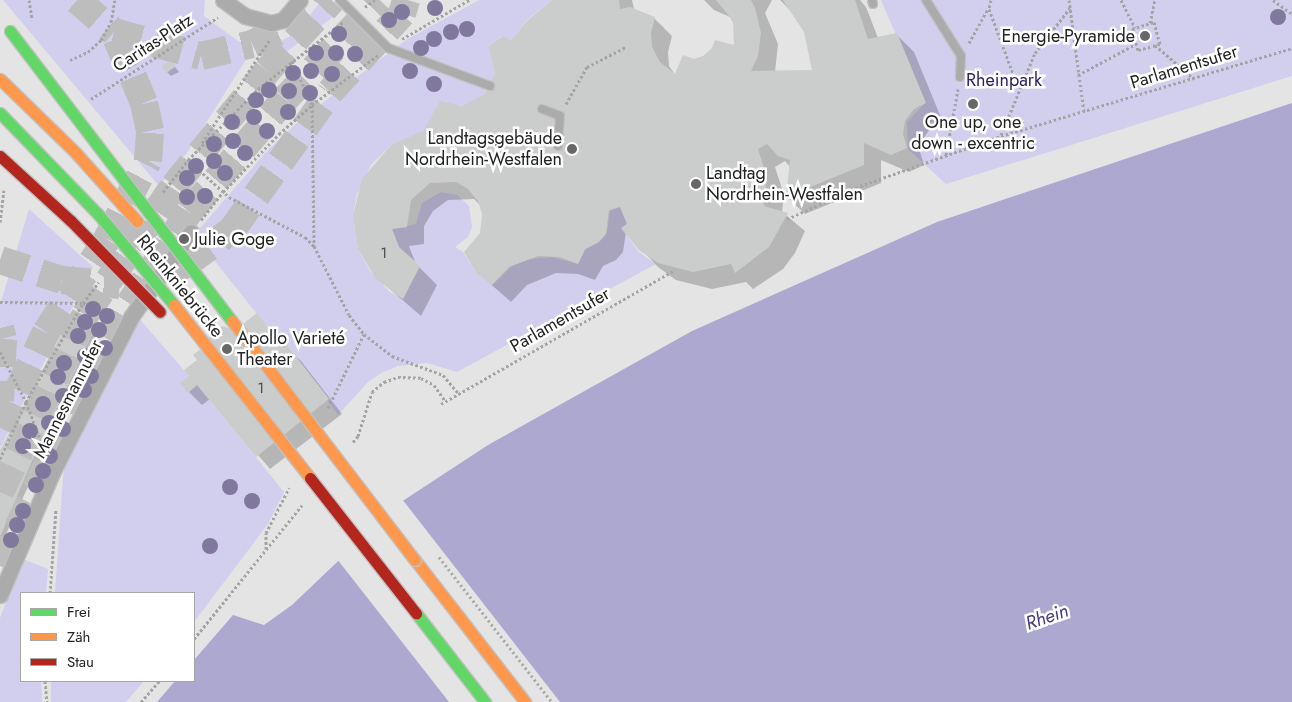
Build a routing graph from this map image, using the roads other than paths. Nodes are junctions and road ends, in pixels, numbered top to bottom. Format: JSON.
{"nodes":[{"id":1,"x":300,"y":0,"type":"edge"},
{"id":2,"x":340,"y":0,"type":"edge"},
{"id":3,"x":926,"y":0,"type":"edge"},
{"id":4,"x":227,"y":3,"type":"edge"},
{"id":5,"x":0,"y":19,"type":"edge"},
{"id":6,"x":960,"y":77,"type":"road end"},
{"id":7,"x":0,"y":79,"type":"edge"},
{"id":8,"x":490,"y":86,"type":"dead end"},
{"id":9,"x":542,"y":109,"type":"dead end"},
{"id":10,"x":0,"y":113,"type":"edge"},
{"id":11,"x":558,"y":146,"type":"dead end"},
{"id":12,"x":0,"y":156,"type":"edge"},
{"id":13,"x":144,"y":229,"type":"dead end"},
{"id":14,"x":191,"y":232,"type":"road end"},
{"id":15,"x":157,"y":244,"type":"dead end"},
{"id":16,"x":277,"y":383,"type":"junction"},
{"id":17,"x":261,"y":414,"type":"junction"},
{"id":18,"x":0,"y":595,"type":"edge"},
{"id":19,"x":485,"y":702,"type":"edge"},
{"id":20,"x":525,"y":702,"type":"edge"}],
"edges":[{"from":1,"to":4,"type":"street"},
{"from":2,"to":8,"type":"lane"},
{"from":3,"to":6,"type":"lane"},
{"from":5,"to":16,"type":"highway","bridge":true},
{"from":7,"to":13,"type":"highway","name":"Rheinkniebrücke","bridge":true},
{"from":9,"to":11,"type":"lane"},
{"from":10,"to":17,"type":"highway","name":"Rheinkniebrücke","bridge":true},
{"from":12,"to":17,"type":"highway","name":"Rheinkniebrücke","bridge":true},
{"from":14,"to":18,"type":"street","name":"Mannesmannufer"},
{"from":15,"to":16,"type":"highway","name":"Rheinkniebrücke","bridge":true},
{"from":16,"to":20,"type":"highway","bridge":true},
{"from":17,"to":19,"type":"highway","bridge":true}]}
